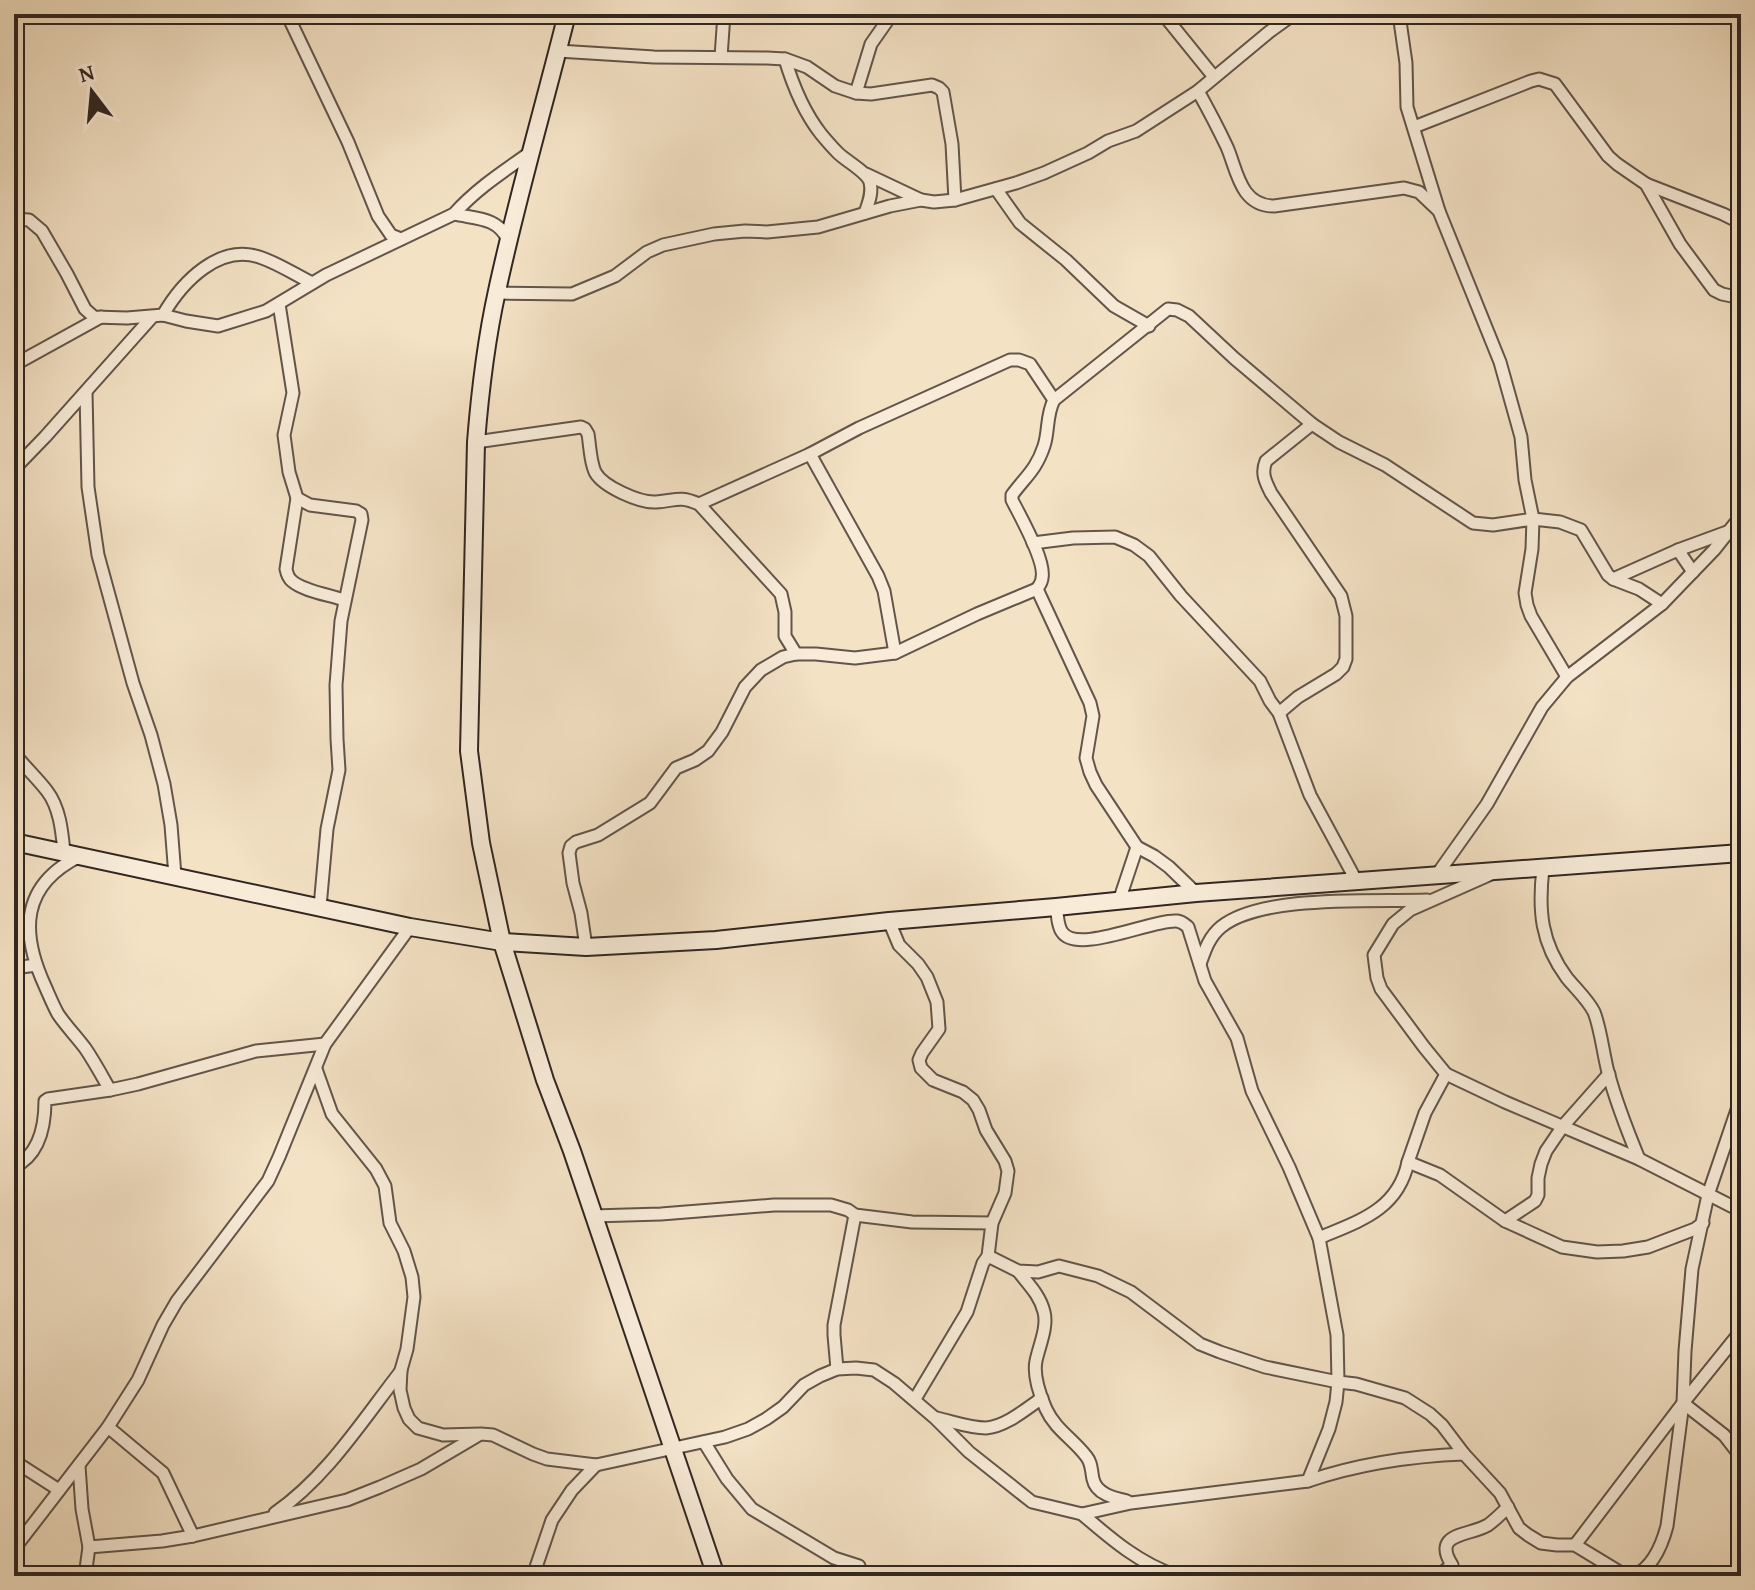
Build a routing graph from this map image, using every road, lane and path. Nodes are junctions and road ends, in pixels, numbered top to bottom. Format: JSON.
{"nodes":[{"id":1,"x":287,"y":14,"type":"edge"},
{"id":2,"x":567,"y":14,"type":"edge"},
{"id":3,"x":724,"y":14,"type":"edge"},
{"id":4,"x":892,"y":14,"type":"edge"},
{"id":5,"x":1163,"y":14,"type":"edge"},
{"id":6,"x":1294,"y":14,"type":"edge"},
{"id":7,"x":1399,"y":14,"type":"edge"},
{"id":8,"x":558,"y":51,"type":"junction"},
{"id":9,"x":721,"y":57,"type":"junction"},
{"id":10,"x":785,"y":59,"type":"junction"},
{"id":11,"x":1214,"y":77,"type":"junction"},
{"id":12,"x":1198,"y":91,"type":"junction"},
{"id":13,"x":856,"y":93,"type":"junction"},
{"id":14,"x":1414,"y":127,"type":"junction"},
{"id":15,"x":532,"y":151,"type":"junction"},
{"id":16,"x":865,"y":174,"type":"junction"},
{"id":17,"x":1646,"y":184,"type":"junction"},
{"id":18,"x":996,"y":189,"type":"junction"},
{"id":19,"x":921,"y":200,"type":"junction"},
{"id":20,"x":955,"y":200,"type":"junction"},
{"id":21,"x":1439,"y":211,"type":"junction"},
{"id":22,"x":865,"y":213,"type":"junction"},
{"id":23,"x":454,"y":214,"type":"junction"},
{"id":24,"x":14,"y":219,"type":"edge"},
{"id":25,"x":1741,"y":223,"type":"edge"},
{"id":26,"x":401,"y":239,"type":"junction"},
{"id":27,"x":508,"y":240,"type":"junction"},
{"id":28,"x":312,"y":283,"type":"junction"},
{"id":29,"x":496,"y":293,"type":"junction"},
{"id":30,"x":1741,"y":298,"type":"edge"},
{"id":31,"x":279,"y":304,"type":"junction"},
{"id":32,"x":157,"y":316,"type":"junction"},
{"id":33,"x":101,"y":317,"type":"junction"},
{"id":34,"x":1149,"y":326,"type":"junction"},
{"id":35,"x":14,"y":365,"type":"edge"},
{"id":36,"x":86,"y":392,"type":"junction"},
{"id":37,"x":1054,"y":400,"type":"junction"},
{"id":38,"x":1312,"y":424,"type":"junction"},
{"id":39,"x":476,"y":442,"type":"junction"},
{"id":40,"x":810,"y":454,"type":"junction"},
{"id":41,"x":14,"y":469,"type":"edge"},
{"id":42,"x":297,"y":498,"type":"junction"},
{"id":43,"x":699,"y":504,"type":"junction"},
{"id":44,"x":1741,"y":516,"type":"edge"},
{"id":45,"x":1533,"y":519,"type":"junction"},
{"id":46,"x":1729,"y":531,"type":"junction"},
{"id":47,"x":1033,"y":543,"type":"junction"},
{"id":48,"x":1678,"y":550,"type":"junction"},
{"id":49,"x":1693,"y":572,"type":"junction"},
{"id":50,"x":1613,"y":579,"type":"junction"},
{"id":51,"x":1037,"y":589,"type":"junction"},
{"id":52,"x":344,"y":600,"type":"junction"},
{"id":53,"x":1662,"y":604,"type":"junction"},
{"id":54,"x":895,"y":653,"type":"junction"},
{"id":55,"x":796,"y":654,"type":"junction"},
{"id":56,"x":1567,"y":677,"type":"junction"},
{"id":57,"x":1279,"y":713,"type":"junction"},
{"id":58,"x":14,"y":753,"type":"edge"},
{"id":59,"x":14,"y":842,"type":"edge"},
{"id":60,"x":1137,"y":847,"type":"junction"},
{"id":61,"x":1741,"y":853,"type":"edge"},
{"id":62,"x":72,"y":854,"type":"junction"},
{"id":63,"x":1543,"y":868,"type":"junction"},
{"id":64,"x":1498,"y":871,"type":"junction"},
{"id":65,"x":175,"y":876,"type":"junction"},
{"id":66,"x":1436,"y":876,"type":"junction"},
{"id":67,"x":1357,"y":882,"type":"junction"},
{"id":68,"x":1196,"y":893,"type":"junction"},
{"id":69,"x":1432,"y":900,"type":"junction"},
{"id":70,"x":1119,"y":901,"type":"junction"},
{"id":71,"x":320,"y":907,"type":"junction"},
{"id":72,"x":1056,"y":907,"type":"junction"},
{"id":73,"x":889,"y":921,"type":"junction"},
{"id":74,"x":410,"y":927,"type":"junction"},
{"id":75,"x":502,"y":942,"type":"junction"},
{"id":76,"x":586,"y":947,"type":"junction"},
{"id":77,"x":1200,"y":964,"type":"junction"},
{"id":78,"x":36,"y":965,"type":"junction"},
{"id":79,"x":14,"y":968,"type":"edge"},
{"id":80,"x":325,"y":1044,"type":"junction"},
{"id":81,"x":316,"y":1069,"type":"junction"},
{"id":82,"x":1446,"y":1074,"type":"junction"},
{"id":83,"x":1609,"y":1074,"type":"junction"},
{"id":84,"x":110,"y":1090,"type":"junction"},
{"id":85,"x":1741,"y":1098,"type":"edge"},
{"id":86,"x":1563,"y":1126,"type":"junction"},
{"id":87,"x":1639,"y":1159,"type":"junction"},
{"id":88,"x":1408,"y":1162,"type":"junction"},
{"id":89,"x":14,"y":1167,"type":"edge"},
{"id":90,"x":1708,"y":1195,"type":"junction"},
{"id":91,"x":1741,"y":1211,"type":"edge"},
{"id":92,"x":855,"y":1215,"type":"junction"},
{"id":93,"x":593,"y":1216,"type":"junction"},
{"id":94,"x":1505,"y":1221,"type":"junction"},
{"id":95,"x":992,"y":1223,"type":"junction"},
{"id":96,"x":1703,"y":1223,"type":"junction"},
{"id":97,"x":1319,"y":1238,"type":"junction"},
{"id":98,"x":988,"y":1256,"type":"junction"},
{"id":99,"x":1018,"y":1271,"type":"junction"},
{"id":100,"x":1741,"y":1331,"type":"edge"},
{"id":101,"x":837,"y":1369,"type":"junction"},
{"id":102,"x":401,"y":1370,"type":"junction"},
{"id":103,"x":1338,"y":1382,"type":"junction"},
{"id":104,"x":1042,"y":1398,"type":"junction"},
{"id":105,"x":915,"y":1399,"type":"junction"},
{"id":106,"x":1683,"y":1403,"type":"junction"},
{"id":107,"x":935,"y":1418,"type":"junction"},
{"id":108,"x":108,"y":1427,"type":"junction"},
{"id":109,"x":481,"y":1434,"type":"junction"},
{"id":110,"x":704,"y":1442,"type":"junction"},
{"id":111,"x":672,"y":1449,"type":"junction"},
{"id":112,"x":1464,"y":1454,"type":"junction"},
{"id":113,"x":1741,"y":1457,"type":"edge"},
{"id":114,"x":14,"y":1461,"type":"edge"},
{"id":115,"x":596,"y":1465,"type":"junction"},
{"id":116,"x":79,"y":1466,"type":"junction"},
{"id":117,"x":1308,"y":1481,"type":"junction"},
{"id":118,"x":59,"y":1490,"type":"junction"},
{"id":119,"x":1131,"y":1503,"type":"junction"},
{"id":120,"x":1508,"y":1507,"type":"junction"},
{"id":121,"x":1082,"y":1514,"type":"junction"},
{"id":122,"x":267,"y":1518,"type":"junction"},
{"id":123,"x":193,"y":1536,"type":"junction"},
{"id":124,"x":1575,"y":1545,"type":"junction"},
{"id":125,"x":89,"y":1547,"type":"junction"},
{"id":126,"x":14,"y":1549,"type":"edge"},
{"id":127,"x":1452,"y":1565,"type":"junction"},
{"id":128,"x":859,"y":1566,"type":"dead end"},
{"id":129,"x":85,"y":1576,"type":"edge"},
{"id":130,"x":533,"y":1576,"type":"edge"},
{"id":131,"x":716,"y":1576,"type":"edge"},
{"id":132,"x":1177,"y":1576,"type":"edge"},
{"id":133,"x":1438,"y":1576,"type":"edge"},
{"id":134,"x":1459,"y":1576,"type":"edge"},
{"id":135,"x":1626,"y":1576,"type":"edge"},
{"id":136,"x":1634,"y":1576,"type":"edge"}],
"edges":[{"from":1,"to":26,"type":"street"},
{"from":2,"to":8,"type":"street"},
{"from":3,"to":9,"type":"street"},
{"from":4,"to":13,"type":"street"},
{"from":5,"to":11,"type":"street"},
{"from":6,"to":11,"type":"street"},
{"from":7,"to":14,"type":"street"},
{"from":8,"to":9,"type":"street"},
{"from":8,"to":15,"type":"street"},
{"from":9,"to":10,"type":"street"},
{"from":10,"to":13,"type":"street"},
{"from":10,"to":16,"type":"street"},
{"from":11,"to":12,"type":"street"},
{"from":12,"to":18,"type":"street"},
{"from":12,"to":21,"type":"street"},
{"from":13,"to":20,"type":"street"},
{"from":14,"to":17,"type":"street"},
{"from":14,"to":21,"type":"street"},
{"from":15,"to":23,"type":"street"},
{"from":15,"to":27,"type":"street"},
{"from":16,"to":19,"type":"street"},
{"from":16,"to":22,"type":"street"},
{"from":17,"to":25,"type":"street"},
{"from":17,"to":30,"type":"street"},
{"from":18,"to":20,"type":"street"},
{"from":18,"to":34,"type":"street"},
{"from":19,"to":20,"type":"street"},
{"from":19,"to":22,"type":"street"},
{"from":21,"to":45,"type":"street"},
{"from":22,"to":29,"type":"street"},
{"from":23,"to":26,"type":"street"},
{"from":23,"to":27,"type":"street"},
{"from":24,"to":33,"type":"street"},
{"from":26,"to":28,"type":"street"},
{"from":27,"to":29,"type":"street"},
{"from":28,"to":31,"type":"street"},
{"from":28,"to":32,"type":"street"},
{"from":29,"to":39,"type":"street"},
{"from":31,"to":32,"type":"street"},
{"from":31,"to":42,"type":"street"},
{"from":32,"to":33,"type":"street"},
{"from":32,"to":36,"type":"street"},
{"from":33,"to":35,"type":"street"},
{"from":34,"to":37,"type":"street"},
{"from":34,"to":38,"type":"street"},
{"from":36,"to":41,"type":"street"},
{"from":36,"to":65,"type":"street"},
{"from":37,"to":40,"type":"street"},
{"from":37,"to":47,"type":"street"},
{"from":38,"to":45,"type":"street"},
{"from":38,"to":57,"type":"street"},
{"from":39,"to":43,"type":"street"},
{"from":39,"to":75,"type":"street"},
{"from":40,"to":43,"type":"street"},
{"from":40,"to":54,"type":"street"},
{"from":42,"to":52,"type":"street"},
{"from":42,"to":52,"type":"street"},
{"from":43,"to":55,"type":"street"},
{"from":44,"to":46,"type":"street"},
{"from":45,"to":50,"type":"street"},
{"from":45,"to":56,"type":"street"},
{"from":46,"to":48,"type":"street"},
{"from":46,"to":49,"type":"street"},
{"from":47,"to":51,"type":"street"},
{"from":47,"to":57,"type":"street"},
{"from":48,"to":49,"type":"street"},
{"from":48,"to":50,"type":"street"},
{"from":49,"to":53,"type":"street"},
{"from":50,"to":53,"type":"street"},
{"from":51,"to":54,"type":"street"},
{"from":51,"to":60,"type":"street"},
{"from":52,"to":71,"type":"street"},
{"from":53,"to":56,"type":"street"},
{"from":54,"to":55,"type":"street"},
{"from":55,"to":76,"type":"street"},
{"from":56,"to":66,"type":"street"},
{"from":57,"to":67,"type":"street"},
{"from":58,"to":62,"type":"street"},
{"from":59,"to":62,"type":"street"},
{"from":60,"to":68,"type":"street"},
{"from":60,"to":70,"type":"street"},
{"from":61,"to":63,"type":"street"},
{"from":62,"to":65,"type":"street"},
{"from":62,"to":78,"type":"street"},
{"from":63,"to":64,"type":"street"},
{"from":63,"to":83,"type":"street"},
{"from":64,"to":66,"type":"street"},
{"from":64,"to":69,"type":"street"},
{"from":65,"to":71,"type":"street"},
{"from":66,"to":67,"type":"street"},
{"from":67,"to":68,"type":"street"},
{"from":68,"to":70,"type":"street"},
{"from":69,"to":77,"type":"street"},
{"from":69,"to":82,"type":"street"},
{"from":70,"to":72,"type":"street"},
{"from":71,"to":74,"type":"street"},
{"from":72,"to":73,"type":"street"},
{"from":72,"to":77,"type":"street"},
{"from":73,"to":76,"type":"street"},
{"from":73,"to":95,"type":"street"},
{"from":74,"to":75,"type":"street"},
{"from":74,"to":80,"type":"street"},
{"from":75,"to":76,"type":"street"},
{"from":75,"to":93,"type":"street"},
{"from":77,"to":97,"type":"street"},
{"from":78,"to":79,"type":"street"},
{"from":78,"to":84,"type":"street"},
{"from":80,"to":81,"type":"street"},
{"from":80,"to":84,"type":"street"},
{"from":81,"to":102,"type":"street"},
{"from":81,"to":108,"type":"street"},
{"from":82,"to":86,"type":"street"},
{"from":82,"to":88,"type":"street"},
{"from":83,"to":86,"type":"street"},
{"from":83,"to":87,"type":"street"},
{"from":84,"to":89,"type":"street"},
{"from":85,"to":90,"type":"street"},
{"from":86,"to":87,"type":"street"},
{"from":86,"to":94,"type":"street"},
{"from":87,"to":90,"type":"street"},
{"from":88,"to":94,"type":"street"},
{"from":88,"to":97,"type":"street"},
{"from":90,"to":91,"type":"street"},
{"from":90,"to":96,"type":"street"},
{"from":92,"to":93,"type":"street"},
{"from":92,"to":95,"type":"street"},
{"from":92,"to":101,"type":"street"},
{"from":93,"to":111,"type":"street"},
{"from":94,"to":96,"type":"street"},
{"from":95,"to":98,"type":"street"},
{"from":96,"to":106,"type":"street"},
{"from":97,"to":103,"type":"street"},
{"from":98,"to":99,"type":"street"},
{"from":98,"to":105,"type":"street"},
{"from":99,"to":103,"type":"street"},
{"from":99,"to":104,"type":"street"},
{"from":100,"to":106,"type":"street"},
{"from":101,"to":105,"type":"street"},
{"from":101,"to":110,"type":"street"},
{"from":102,"to":109,"type":"street"},
{"from":102,"to":122,"type":"street"},
{"from":103,"to":112,"type":"street"},
{"from":103,"to":117,"type":"street"},
{"from":104,"to":107,"type":"street"},
{"from":104,"to":119,"type":"street"},
{"from":105,"to":107,"type":"street"},
{"from":106,"to":113,"type":"street"},
{"from":106,"to":124,"type":"street"},
{"from":106,"to":136,"type":"street"},
{"from":107,"to":121,"type":"street"},
{"from":108,"to":116,"type":"street"},
{"from":108,"to":123,"type":"street"},
{"from":109,"to":115,"type":"street"},
{"from":109,"to":122,"type":"street"},
{"from":110,"to":111,"type":"street"},
{"from":110,"to":128,"type":"street"},
{"from":111,"to":115,"type":"street"},
{"from":111,"to":131,"type":"street"},
{"from":112,"to":117,"type":"street"},
{"from":112,"to":120,"type":"street"},
{"from":114,"to":118,"type":"street"},
{"from":115,"to":130,"type":"street"},
{"from":116,"to":118,"type":"street"},
{"from":116,"to":125,"type":"street"},
{"from":117,"to":119,"type":"street"},
{"from":118,"to":126,"type":"street"},
{"from":119,"to":121,"type":"street"},
{"from":120,"to":124,"type":"street"},
{"from":120,"to":127,"type":"street"},
{"from":121,"to":132,"type":"street"},
{"from":122,"to":123,"type":"street"},
{"from":123,"to":125,"type":"street"},
{"from":124,"to":135,"type":"street"},
{"from":125,"to":129,"type":"street"},
{"from":127,"to":133,"type":"street"},
{"from":127,"to":134,"type":"street"}]}
